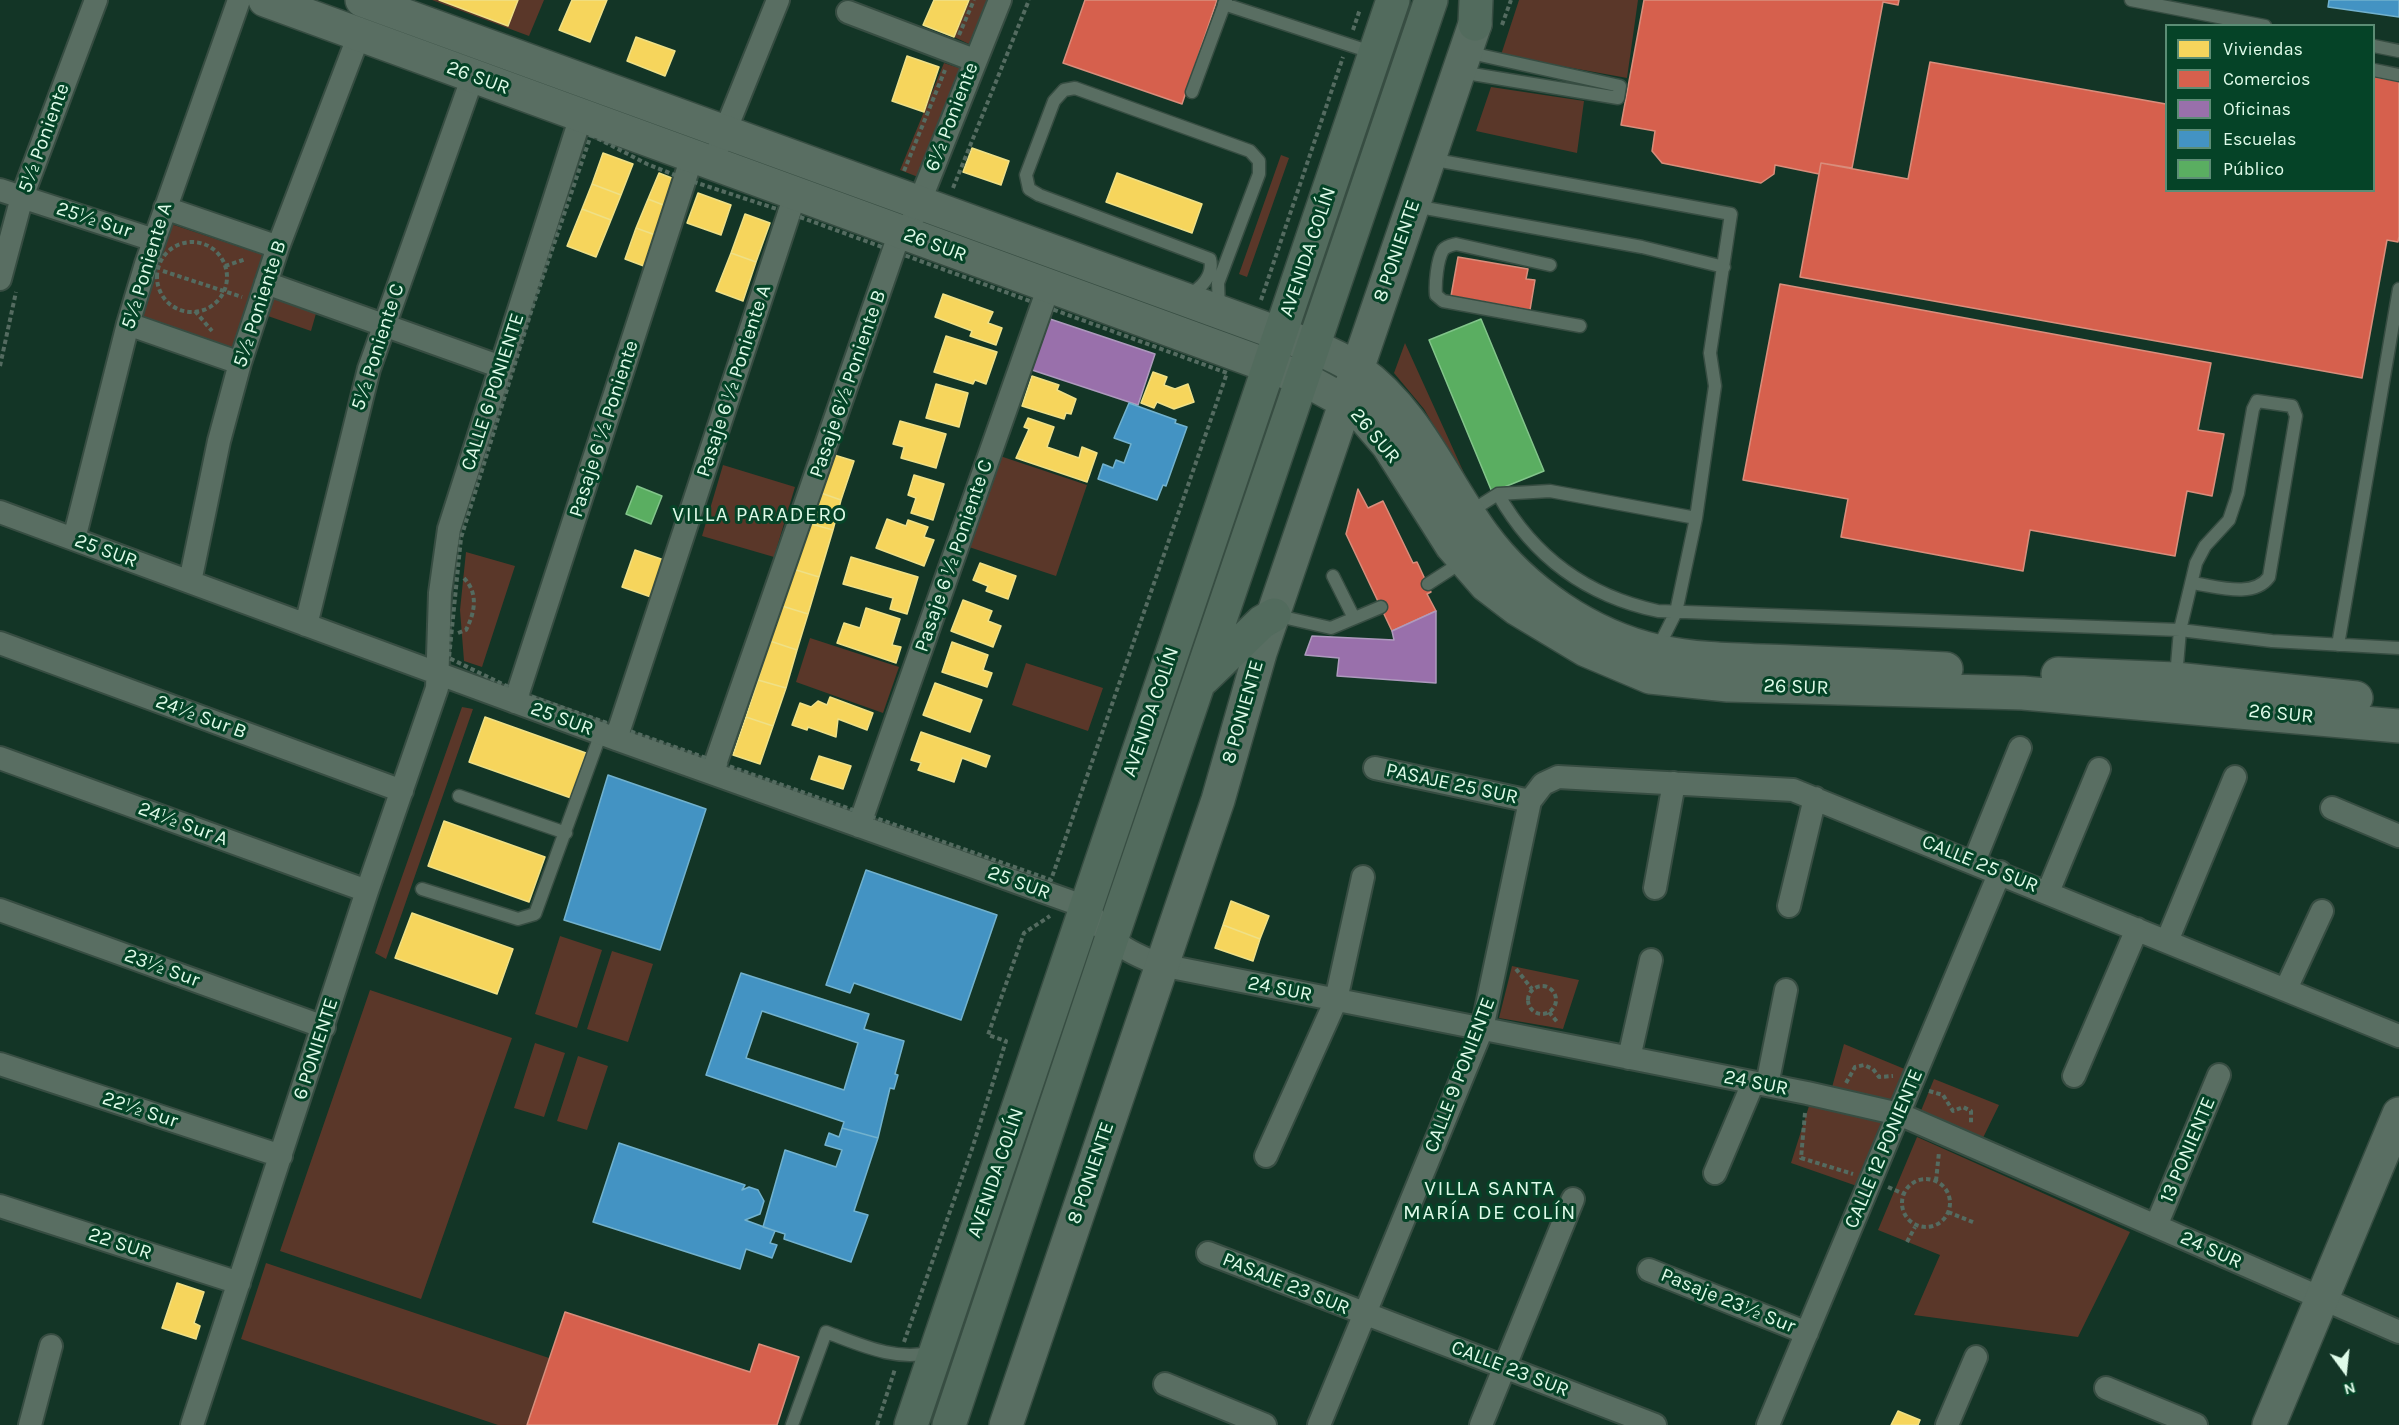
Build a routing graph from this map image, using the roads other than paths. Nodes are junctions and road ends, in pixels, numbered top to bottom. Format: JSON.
{"nodes":[{"id":1,"x":96,"y":0,"type":"edge"},
{"id":2,"x":239,"y":0,"type":"edge"},
{"id":3,"x":265,"y":0,"type":"edge"},
{"id":4,"x":362,"y":0,"type":"edge"},
{"id":5,"x":778,"y":0,"type":"edge"},
{"id":6,"x":1000,"y":0,"type":"edge"},
{"id":7,"x":1394,"y":0,"type":"edge"},
{"id":8,"x":1431,"y":0,"type":"edge"},
{"id":9,"x":2131,"y":0,"type":"edge"},
{"id":10,"x":1225,"y":2,"type":"edge"},
{"id":11,"x":848,"y":12,"type":"dead end"},
{"id":12,"x":2255,"y":24,"type":"edge"},
{"id":13,"x":1472,"y":30,"type":"edge"},
{"id":14,"x":359,"y":35,"type":"junction"},
{"id":15,"x":2375,"y":46,"type":"edge"},
{"id":16,"x":1362,"y":49,"type":"junction"},
{"id":17,"x":2399,"y":51,"type":"edge"},
{"id":18,"x":974,"y":60,"type":"junction"},
{"id":19,"x":2375,"y":70,"type":"edge"},
{"id":20,"x":2399,"y":75,"type":"edge"},
{"id":21,"x":472,"y":76,"type":"junction"},
{"id":22,"x":1192,"y":92,"type":"dead end"},
{"id":23,"x":626,"y":96,"type":"junction"},
{"id":24,"x":581,"y":116,"type":"junction"},
{"id":25,"x":724,"y":132,"type":"junction"},
{"id":26,"x":1429,"y":159,"type":"junction"},
{"id":27,"x":702,"y":161,"type":"junction"},
{"id":28,"x":0,"y":190,"type":"edge"},
{"id":29,"x":910,"y":191,"type":"junction"},
{"id":30,"x":795,"y":195,"type":"junction"},
{"id":31,"x":22,"y":197,"type":"junction"},
{"id":32,"x":1412,"y":206,"type":"junction"},
{"id":33,"x":165,"y":208,"type":"junction"},
{"id":34,"x":904,"y":234,"type":"junction"},
{"id":35,"x":154,"y":240,"type":"junction"},
{"id":36,"x":278,"y":247,"type":"junction"},
{"id":37,"x":1550,"y":265,"type":"dead end"},
{"id":38,"x":1724,"y":267,"type":"junction"},
{"id":39,"x":0,"y":279,"type":"edge"},
{"id":40,"x":1049,"y":286,"type":"junction"},
{"id":41,"x":2399,"y":289,"type":"edge"},
{"id":42,"x":263,"y":293,"type":"junction"},
{"id":43,"x":1181,"y":298,"type":"junction"},
{"id":44,"x":1220,"y":313,"type":"junction"},
{"id":45,"x":2396,"y":320,"type":"edge"},
{"id":46,"x":128,"y":324,"type":"junction"},
{"id":47,"x":382,"y":324,"type":"junction"},
{"id":48,"x":1580,"y":326,"type":"dead end"},
{"id":49,"x":1280,"y":334,"type":"junction"},
{"id":50,"x":1313,"y":348,"type":"junction"},
{"id":51,"x":240,"y":363,"type":"junction"},
{"id":52,"x":1270,"y":365,"type":"junction"},
{"id":53,"x":501,"y":366,"type":"junction"},
{"id":54,"x":1357,"y":369,"type":"junction"},
{"id":55,"x":1302,"y":378,"type":"junction"},
{"id":56,"x":1346,"y":402,"type":"junction"},
{"id":57,"x":1498,"y":494,"type":"junction"},
{"id":58,"x":0,"y":512,"type":"edge"},
{"id":59,"x":1468,"y":513,"type":"junction"},
{"id":60,"x":1696,"y":518,"type":"junction"},
{"id":61,"x":74,"y":539,"type":"junction"},
{"id":62,"x":1464,"y":561,"type":"junction"},
{"id":63,"x":1334,"y":576,"type":"dead end"},
{"id":64,"x":190,"y":582,"type":"junction"},
{"id":65,"x":2192,"y":583,"type":"junction"},
{"id":66,"x":1428,"y":584,"type":"dead end"},
{"id":67,"x":1381,"y":607,"type":"dead end"},
{"id":68,"x":1676,"y":612,"type":"junction"},
{"id":69,"x":1274,"y":615,"type":"junction"},
{"id":70,"x":1354,"y":618,"type":"junction"},
{"id":71,"x":306,"y":625,"type":"junction"},
{"id":72,"x":2180,"y":630,"type":"junction"},
{"id":73,"x":0,"y":643,"type":"edge"},
{"id":74,"x":2338,"y":645,"type":"junction"},
{"id":75,"x":2399,"y":648,"type":"edge"},
{"id":76,"x":1657,"y":651,"type":"junction"},
{"id":77,"x":1625,"y":668,"type":"junction"},
{"id":78,"x":439,"y":674,"type":"junction"},
{"id":79,"x":1197,"y":688,"type":"junction"},
{"id":80,"x":2174,"y":692,"type":"junction"},
{"id":81,"x":515,"y":702,"type":"junction"},
{"id":82,"x":2399,"y":703,"type":"edge"},
{"id":83,"x":2399,"y":726,"type":"edge"},
{"id":84,"x":609,"y":736,"type":"junction"},
{"id":85,"x":2020,"y":748,"type":"dead end"},
{"id":86,"x":0,"y":758,"type":"edge"},
{"id":87,"x":1375,"y":768,"type":"dead end"},
{"id":88,"x":2099,"y":769,"type":"dead end"},
{"id":89,"x":712,"y":773,"type":"junction"},
{"id":90,"x":2235,"y":777,"type":"dead end"},
{"id":91,"x":1674,"y":783,"type":"junction"},
{"id":92,"x":402,"y":790,"type":"junction"},
{"id":93,"x":1536,"y":792,"type":"junction"},
{"id":94,"x":459,"y":796,"type":"dead end"},
{"id":95,"x":1815,"y":798,"type":"junction"},
{"id":96,"x":2332,"y":808,"type":"dead end"},
{"id":97,"x":859,"y":826,"type":"junction"},
{"id":98,"x":566,"y":833,"type":"junction"},
{"id":99,"x":2399,"y":836,"type":"edge"},
{"id":100,"x":1974,"y":862,"type":"junction"},
{"id":101,"x":2000,"y":872,"type":"junction"},
{"id":102,"x":1363,"y":877,"type":"dead end"},
{"id":103,"x":1655,"y":888,"type":"dead end"},
{"id":104,"x":423,"y":889,"type":"dead end"},
{"id":105,"x":367,"y":891,"type":"junction"},
{"id":106,"x":2048,"y":892,"type":"junction"},
{"id":107,"x":1790,"y":906,"type":"dead end"},
{"id":108,"x":1086,"y":907,"type":"junction"},
{"id":109,"x":0,"y":910,"type":"edge"},
{"id":110,"x":2322,"y":911,"type":"dead end"},
{"id":111,"x":2137,"y":929,"type":"junction"},
{"id":112,"x":1111,"y":940,"type":"junction"},
{"id":113,"x":2167,"y":941,"type":"junction"},
{"id":114,"x":1651,"y":960,"type":"dead end"},
{"id":115,"x":1161,"y":965,"type":"junction"},
{"id":116,"x":2286,"y":989,"type":"junction"},
{"id":117,"x":1786,"y":990,"type":"dead end"},
{"id":118,"x":1336,"y":1000,"type":"junction"},
{"id":119,"x":324,"y":1027,"type":"junction"},
{"id":120,"x":1482,"y":1029,"type":"junction"},
{"id":121,"x":2399,"y":1036,"type":"edge"},
{"id":122,"x":1629,"y":1058,"type":"junction"},
{"id":123,"x":0,"y":1064,"type":"edge"},
{"id":124,"x":2219,"y":1075,"type":"dead end"},
{"id":125,"x":2074,"y":1076,"type":"dead end"},
{"id":126,"x":1760,"y":1084,"type":"junction"},
{"id":127,"x":1899,"y":1114,"type":"junction"},
{"id":128,"x":2399,"y":1114,"type":"edge"},
{"id":129,"x":281,"y":1156,"type":"junction"},
{"id":130,"x":1266,"y":1156,"type":"dead end"},
{"id":131,"x":1715,"y":1173,"type":"dead end"},
{"id":132,"x":1573,"y":1199,"type":"dead end"},
{"id":133,"x":0,"y":1206,"type":"edge"},
{"id":134,"x":2156,"y":1226,"type":"junction"},
{"id":135,"x":1208,"y":1253,"type":"dead end"},
{"id":136,"x":1649,"y":1270,"type":"dead end"},
{"id":137,"x":239,"y":1283,"type":"junction"},
{"id":138,"x":2322,"y":1299,"type":"junction"},
{"id":139,"x":1364,"y":1315,"type":"junction"},
{"id":140,"x":2399,"y":1332,"type":"edge"},
{"id":141,"x":1807,"y":1333,"type":"junction"},
{"id":142,"x":51,"y":1346,"type":"dead end"},
{"id":143,"x":936,"y":1350,"type":"junction"},
{"id":144,"x":1976,"y":1357,"type":"dead end"},
{"id":145,"x":1505,"y":1365,"type":"junction"},
{"id":146,"x":1165,"y":1384,"type":"dead end"},
{"id":147,"x":2106,"y":1388,"type":"dead end"},
{"id":148,"x":916,"y":1420,"type":"edge"},
{"id":149,"x":30,"y":1425,"type":"edge"},
{"id":150,"x":192,"y":1425,"type":"edge"},
{"id":151,"x":792,"y":1425,"type":"edge"},
{"id":152,"x":949,"y":1425,"type":"edge"},
{"id":153,"x":1006,"y":1425,"type":"edge"},
{"id":154,"x":1265,"y":1425,"type":"edge"},
{"id":155,"x":1319,"y":1425,"type":"edge"},
{"id":156,"x":1481,"y":1425,"type":"edge"},
{"id":157,"x":1654,"y":1425,"type":"edge"},
{"id":158,"x":1768,"y":1425,"type":"edge"},
{"id":159,"x":1947,"y":1425,"type":"edge"},
{"id":160,"x":2196,"y":1425,"type":"edge"},
{"id":161,"x":2269,"y":1425,"type":"edge"}],
"edges":[{"from":1,"to":31,"type":"street","name":"5½ Poniente"},
{"from":2,"to":33,"type":"street","name":"5½ Poniente A"},
{"from":3,"to":14,"type":"street","name":"26 SUR"},
{"from":4,"to":23,"type":"street","name":"26 SUR"},
{"from":5,"to":25,"type":"street","name":"Pasaje 6 ½ Poniente"},
{"from":6,"to":18,"type":"street","name":"6½ Poniente"},
{"from":7,"to":16,"type":"main road","name":"AVENIDA COLÍN"},
{"from":8,"to":50,"type":"main road","name":"AVENIDA COLÍN"},
{"from":9,"to":12,"type":"lane"},
{"from":10,"to":16,"type":"lane"},
{"from":10,"to":22,"type":"lane"},
{"from":11,"to":18,"type":"street"},
{"from":13,"to":13,"type":"lane"},
{"from":13,"to":26,"type":"street","name":"8 PONIENTE"},
{"from":14,"to":21,"type":"street","name":"26 SUR"},
{"from":14,"to":36,"type":"street","name":"5½ Poniente B"},
{"from":15,"to":17,"type":"lane"},
{"from":16,"to":49,"type":"main road","name":"AVENIDA COLÍN"},
{"from":18,"to":29,"type":"street","name":"6½ Poniente"},
{"from":19,"to":20,"type":"lane"},
{"from":21,"to":24,"type":"street","name":"26 SUR"},
{"from":21,"to":47,"type":"street","name":"5½ Poniente C"},
{"from":23,"to":24,"type":"street"},
{"from":23,"to":25,"type":"street","name":"26 SUR"},
{"from":24,"to":27,"type":"street","name":"26 SUR"},
{"from":24,"to":53,"type":"street","name":"CALLE 6 PONIENTE"},
{"from":25,"to":27,"type":"street","name":"Pasaje 6 ½ Poniente"},
{"from":25,"to":29,"type":"street","name":"26 SUR"},
{"from":26,"to":32,"type":"street","name":"8 PONIENTE"},
{"from":26,"to":38,"type":"lane"},
{"from":27,"to":30,"type":"street","name":"26 SUR"},
{"from":27,"to":81,"type":"street","name":"Pasaje 6 ½ Poniente"},
{"from":28,"to":31,"type":"street","name":"25½ Sur"},
{"from":29,"to":34,"type":"street","name":"6½ Poniente"},
{"from":29,"to":43,"type":"street","name":"26 SUR"},
{"from":30,"to":34,"type":"street","name":"26 SUR"},
{"from":30,"to":84,"type":"street","name":"Pasaje 6 ½ Poniente A"},
{"from":31,"to":35,"type":"street","name":"25½ Sur"},
{"from":31,"to":39,"type":"street","name":"5½ Poniente"},
{"from":32,"to":38,"type":"lane"},
{"from":32,"to":54,"type":"street","name":"8 PONIENTE"},
{"from":33,"to":35,"type":"street","name":"5½ Poniente A"},
{"from":33,"to":36,"type":"street"},
{"from":34,"to":40,"type":"street","name":"26 SUR"},
{"from":34,"to":89,"type":"street","name":"Pasaje 6½ Poniente B"},
{"from":35,"to":46,"type":"street","name":"5½ Poniente A"},
{"from":36,"to":42,"type":"street","name":"5½ Poniente B"},
{"from":37,"to":48,"type":"lane"},
{"from":38,"to":60,"type":"lane"},
{"from":40,"to":52,"type":"street","name":"26 SUR"},
{"from":40,"to":97,"type":"street","name":"Pasaje 6 ½ Poniente C"},
{"from":41,"to":45,"type":"lane"},
{"from":42,"to":47,"type":"street"},
{"from":42,"to":51,"type":"street","name":"5½ Poniente B"},
{"from":43,"to":44,"type":"street","name":"26 SUR"},
{"from":43,"to":44,"type":"lane"},
{"from":44,"to":49,"type":"street","name":"26 SUR"},
{"from":45,"to":74,"type":"lane"},
{"from":46,"to":51,"type":"street"},
{"from":46,"to":61,"type":"street","name":"5½ Poniente A"},
{"from":47,"to":53,"type":"street"},
{"from":47,"to":71,"type":"street","name":"5½ Poniente C"},
{"from":49,"to":50,"type":"street","name":"26 SUR"},
{"from":49,"to":52,"type":"main road","name":"AVENIDA COLÍN"},
{"from":50,"to":54,"type":"street","name":"26 SUR"},
{"from":50,"to":55,"type":"main road","name":"AVENIDA COLÍN"},
{"from":51,"to":64,"type":"street","name":"5½ Poniente B"},
{"from":52,"to":55,"type":"street","name":"26 SUR"},
{"from":52,"to":108,"type":"main road","name":"AVENIDA COLÍN"},
{"from":53,"to":78,"type":"street","name":"CALLE 6 PONIENTE"},
{"from":54,"to":56,"type":"street","name":"8 PONIENTE"},
{"from":54,"to":59,"type":"street","name":"26 SUR"},
{"from":55,"to":56,"type":"street","name":"26 SUR"},
{"from":55,"to":79,"type":"main road","name":"AVENIDA COLÍN"},
{"from":56,"to":62,"type":"street","name":"26 SUR"},
{"from":56,"to":69,"type":"street","name":"8 PONIENTE"},
{"from":57,"to":59,"type":"lane"},
{"from":57,"to":60,"type":"lane"},
{"from":57,"to":68,"type":"lane"},
{"from":58,"to":61,"type":"street","name":"25 SUR"},
{"from":59,"to":76,"type":"street","name":"26 SUR"},
{"from":60,"to":68,"type":"lane"},
{"from":61,"to":64,"type":"street","name":"25 SUR"},
{"from":62,"to":66,"type":"lane"},
{"from":62,"to":77,"type":"street","name":"26 SUR"},
{"from":63,"to":70,"type":"lane"},
{"from":64,"to":71,"type":"street","name":"25 SUR"},
{"from":65,"to":65,"type":"lane"},
{"from":65,"to":72,"type":"lane"},
{"from":67,"to":70,"type":"lane"},
{"from":68,"to":72,"type":"lane"},
{"from":68,"to":76,"type":"lane"},
{"from":69,"to":70,"type":"lane"},
{"from":69,"to":79,"type":"main road"},
{"from":69,"to":115,"type":"street","name":"8 PONIENTE"},
{"from":71,"to":78,"type":"street","name":"25 SUR"},
{"from":72,"to":74,"type":"lane"},
{"from":72,"to":80,"type":"lane"},
{"from":73,"to":92,"type":"street","name":"24½ Sur B"},
{"from":74,"to":75,"type":"lane"},
{"from":76,"to":77,"type":"street"},
{"from":76,"to":80,"type":"street","name":"26 SUR"},
{"from":77,"to":80,"type":"street","name":"26 SUR"},
{"from":78,"to":81,"type":"street","name":"25 SUR"},
{"from":78,"to":92,"type":"street","name":"6 PONIENTE"},
{"from":79,"to":112,"type":"main road","name":"AVENIDA COLÍN"},
{"from":80,"to":82,"type":"street","name":"26 SUR"},
{"from":80,"to":83,"type":"street","name":"26 SUR"},
{"from":81,"to":84,"type":"street","name":"25 SUR"},
{"from":84,"to":89,"type":"street","name":"25 SUR"},
{"from":84,"to":98,"type":"lane"},
{"from":85,"to":100,"type":"street"},
{"from":86,"to":105,"type":"street","name":"24½ Sur A"},
{"from":87,"to":93,"type":"street","name":"PASAJE 25 SUR"},
{"from":88,"to":106,"type":"street"},
{"from":89,"to":97,"type":"street","name":"25 SUR"},
{"from":90,"to":113,"type":"street"},
{"from":91,"to":93,"type":"street","name":"CALLE 25 SUR"},
{"from":91,"to":95,"type":"street","name":"CALLE 25 SUR"},
{"from":91,"to":103,"type":"street"},
{"from":92,"to":105,"type":"street","name":"6 PONIENTE"},
{"from":93,"to":120,"type":"street","name":"CALLE 9 PONIENTE"},
{"from":94,"to":98,"type":"lane"},
{"from":95,"to":100,"type":"street","name":"CALLE 25 SUR"},
{"from":95,"to":107,"type":"street"},
{"from":96,"to":99,"type":"street"},
{"from":97,"to":108,"type":"street","name":"25 SUR"},
{"from":98,"to":104,"type":"lane"},
{"from":100,"to":101,"type":"street","name":"CALLE 25 SUR"},
{"from":101,"to":106,"type":"street","name":"CALLE 25 SUR"},
{"from":101,"to":127,"type":"street","name":"CALLE 12 PONIENTE"},
{"from":102,"to":118,"type":"street"},
{"from":105,"to":119,"type":"street","name":"6 PONIENTE"},
{"from":106,"to":111,"type":"street","name":"CALLE 25 SUR"},
{"from":108,"to":112,"type":"street"},
{"from":108,"to":143,"type":"main road","name":"AVENIDA COLÍN"},
{"from":109,"to":119,"type":"street","name":"23½ Sur"},
{"from":110,"to":116,"type":"street"},
{"from":111,"to":113,"type":"street","name":"CALLE 25 SUR"},
{"from":111,"to":125,"type":"street"},
{"from":112,"to":115,"type":"street","name":"24 SUR"},
{"from":112,"to":152,"type":"main road","name":"AVENIDA COLÍN"},
{"from":113,"to":116,"type":"street","name":"CALLE 25 SUR"},
{"from":114,"to":122,"type":"street"},
{"from":115,"to":118,"type":"street","name":"24 SUR"},
{"from":115,"to":153,"type":"street","name":"8 PONIENTE"},
{"from":116,"to":121,"type":"street","name":"CALLE 25 SUR"},
{"from":117,"to":126,"type":"street"},
{"from":118,"to":120,"type":"street","name":"24 SUR"},
{"from":118,"to":130,"type":"street"},
{"from":119,"to":129,"type":"street","name":"6 PONIENTE"},
{"from":120,"to":122,"type":"street","name":"24 SUR"},
{"from":120,"to":139,"type":"street","name":"CALLE 9 PONIENTE"},
{"from":122,"to":126,"type":"street","name":"24 SUR"},
{"from":123,"to":129,"type":"street","name":"22½ Sur"},
{"from":124,"to":134,"type":"street","name":"13 PONIENTE"},
{"from":126,"to":127,"type":"street","name":"24 SUR"},
{"from":126,"to":131,"type":"street"},
{"from":127,"to":134,"type":"street","name":"24 SUR"},
{"from":127,"to":141,"type":"street","name":"CALLE 12 PONIENTE"},
{"from":128,"to":138,"type":"street"},
{"from":129,"to":137,"type":"street","name":"6 PONIENTE"},
{"from":132,"to":145,"type":"street"},
{"from":133,"to":137,"type":"street","name":"22 SUR"},
{"from":134,"to":138,"type":"street","name":"24 SUR"},
{"from":135,"to":139,"type":"street","name":"PASAJE 23 SUR"},
{"from":136,"to":141,"type":"street","name":"Pasaje 23½ Sur"},
{"from":137,"to":150,"type":"street","name":"6 PONIENTE"},
{"from":138,"to":140,"type":"street","name":"24 SUR"},
{"from":138,"to":161,"type":"street"},
{"from":139,"to":145,"type":"street","name":"CALLE 23 SUR"},
{"from":139,"to":155,"type":"street","name":"CALLE 9 PONIENTE"},
{"from":141,"to":158,"type":"street","name":"CALLE 12 PONIENTE"},
{"from":142,"to":149,"type":"street"},
{"from":143,"to":148,"type":"main road","name":"AVENIDA COLÍN"},
{"from":143,"to":151,"type":"lane"},
{"from":144,"to":159,"type":"street"},
{"from":145,"to":156,"type":"street"},
{"from":145,"to":157,"type":"street","name":"CALLE 23 SUR"},
{"from":146,"to":154,"type":"street"},
{"from":147,"to":160,"type":"street"}]}
